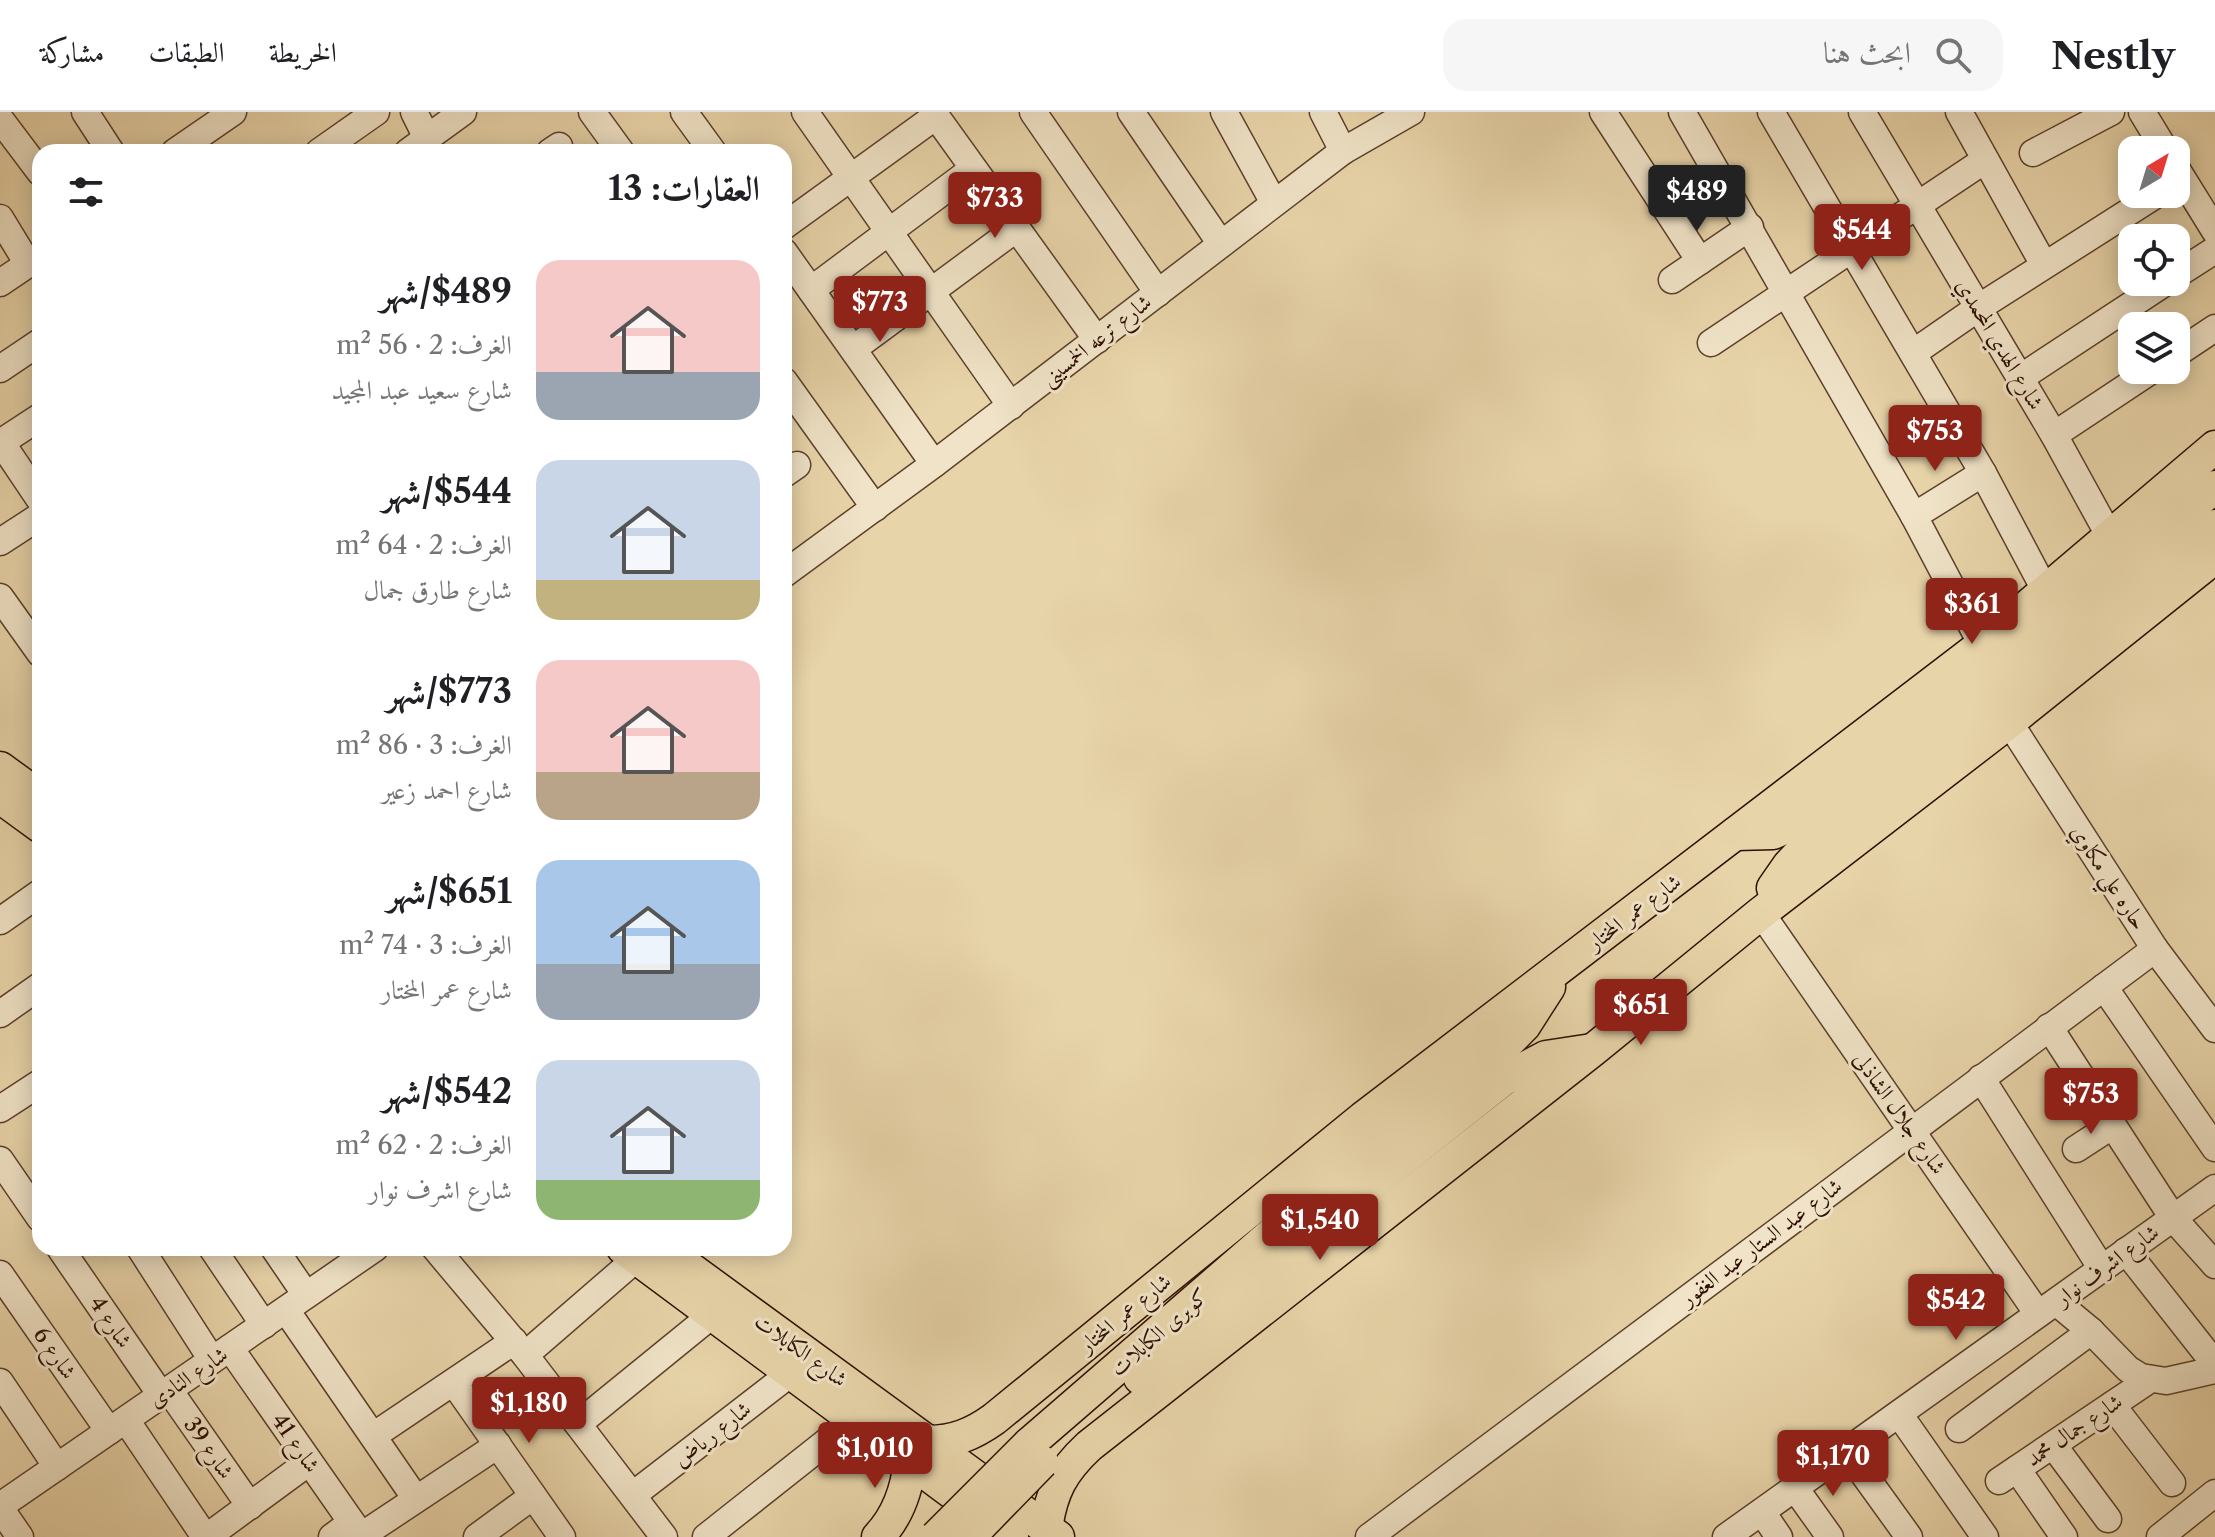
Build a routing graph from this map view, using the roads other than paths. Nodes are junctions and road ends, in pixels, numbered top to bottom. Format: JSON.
{"nodes":[{"id":1,"x":12,"y":112,"type":"edge"},
{"id":2,"x":85,"y":112,"type":"edge"},
{"id":3,"x":233,"y":112,"type":"edge"},
{"id":4,"x":376,"y":112,"type":"edge"},
{"id":5,"x":414,"y":112,"type":"edge"},
{"id":6,"x":463,"y":112,"type":"edge"},
{"id":7,"x":592,"y":112,"type":"edge"},
{"id":8,"x":805,"y":112,"type":"edge"},
{"id":9,"x":1033,"y":112,"type":"edge"},
{"id":10,"x":1131,"y":112,"type":"edge"},
{"id":11,"x":1224,"y":112,"type":"edge"},
{"id":12,"x":1323,"y":112,"type":"edge"},
{"id":13,"x":1411,"y":112,"type":"edge"},
{"id":14,"x":1603,"y":112,"type":"edge"},
{"id":15,"x":1682,"y":112,"type":"edge"},
{"id":16,"x":1771,"y":112,"type":"edge"},
{"id":17,"x":1862,"y":112,"type":"edge"},
{"id":18,"x":1959,"y":112,"type":"edge"},
{"id":19,"x":2111,"y":112,"type":"edge"},
{"id":20,"x":2142,"y":112,"type":"edge"},
{"id":21,"x":690,"y":114,"type":"edge"},
{"id":22,"x":934,"y":114,"type":"edge"},
{"id":23,"x":0,"y":119,"type":"edge"},
{"id":24,"x":2157,"y":136,"type":"edge"},
{"id":25,"x":106,"y":144,"type":"edge"},
{"id":26,"x":187,"y":144,"type":"edge"},
{"id":27,"x":330,"y":144,"type":"edge"},
{"id":28,"x":420,"y":144,"type":"edge"},
{"id":29,"x":425,"y":144,"type":"edge"},
{"id":30,"x":615,"y":144,"type":"edge"},
{"id":31,"x":708,"y":144,"type":"edge"},
{"id":32,"x":1343,"y":151,"type":"junction"},
{"id":33,"x":2033,"y":153,"type":"dead end"},
{"id":34,"x":1985,"y":160,"type":"junction"},
{"id":35,"x":32,"y":161,"type":"edge"},
{"id":36,"x":973,"y":169,"type":"junction"},
{"id":37,"x":851,"y":177,"type":"junction"},
{"id":38,"x":2190,"y":194,"type":"edge"},
{"id":39,"x":1274,"y":203,"type":"junction"},
{"id":40,"x":1917,"y":205,"type":"junction"},
{"id":41,"x":2135,"y":208,"type":"edge"},
{"id":42,"x":0,"y":218,"type":"edge"},
{"id":43,"x":792,"y":220,"type":"edge"},
{"id":44,"x":1750,"y":227,"type":"junction"},
{"id":45,"x":1017,"y":228,"type":"junction"},
{"id":46,"x":2215,"y":231,"type":"edge"},
{"id":47,"x":889,"y":232,"type":"junction"},
{"id":48,"x":1221,"y":244,"type":"junction"},
{"id":49,"x":1852,"y":249,"type":"junction"},
{"id":50,"x":2215,"y":250,"type":"edge"},
{"id":51,"x":32,"y":258,"type":"edge"},
{"id":52,"x":32,"y":261,"type":"edge"},
{"id":53,"x":1700,"y":261,"type":"junction"},
{"id":54,"x":792,"y":263,"type":"edge"},
{"id":55,"x":2044,"y":265,"type":"junction"},
{"id":56,"x":2190,"y":266,"type":"edge"},
{"id":57,"x":1672,"y":280,"type":"dead end"},
{"id":58,"x":0,"y":283,"type":"edge"},
{"id":59,"x":811,"y":290,"type":"junction"},
{"id":60,"x":931,"y":291,"type":"junction"},
{"id":61,"x":1787,"y":292,"type":"junction"},
{"id":62,"x":1158,"y":293,"type":"junction"},
{"id":63,"x":2145,"y":296,"type":"edge"},
{"id":64,"x":1978,"y":308,"type":"junction"},
{"id":65,"x":2215,"y":328,"type":"edge"},
{"id":66,"x":1097,"y":340,"type":"junction"},
{"id":67,"x":1711,"y":343,"type":"dead end"},
{"id":68,"x":2190,"y":345,"type":"edge"},
{"id":69,"x":32,"y":347,"type":"edge"},
{"id":70,"x":853,"y":349,"type":"junction"},
{"id":71,"x":1913,"y":353,"type":"junction"},
{"id":72,"x":0,"y":369,"type":"edge"},
{"id":73,"x":2020,"y":378,"type":"junction"},
{"id":74,"x":2131,"y":384,"type":"edge"},
{"id":75,"x":792,"y":392,"type":"edge"},
{"id":76,"x":1011,"y":406,"type":"junction"},
{"id":77,"x":32,"y":422,"type":"edge"},
{"id":78,"x":2054,"y":435,"type":"junction"},
{"id":79,"x":1,"y":442,"type":"edge"},
{"id":80,"x":2215,"y":447,"type":"edge"},
{"id":81,"x":934,"y":464,"type":"junction"},
{"id":82,"x":1983,"y":473,"type":"junction"},
{"id":83,"x":2215,"y":487,"type":"edge"},
{"id":84,"x":32,"y":488,"type":"edge"},
{"id":85,"x":875,"y":508,"type":"junction"},
{"id":86,"x":1914,"y":516,"type":"junction"},
{"id":87,"x":32,"y":521,"type":"edge"},
{"id":88,"x":2215,"y":526,"type":"edge"},
{"id":89,"x":2110,"y":537,"type":"junction"},
{"id":90,"x":0,"y":542,"type":"edge"},
{"id":91,"x":2215,"y":557,"type":"edge"},
{"id":92,"x":792,"y":568,"type":"edge"},
{"id":93,"x":2046,"y":592,"type":"junction"},
{"id":94,"x":0,"y":597,"type":"edge"},
{"id":95,"x":31,"y":623,"type":"edge"},
{"id":96,"x":1982,"y":645,"type":"junction"},
{"id":97,"x":2009,"y":722,"type":"junction"},
{"id":98,"x":0,"y":768,"type":"edge"},
{"id":99,"x":32,"y":791,"type":"edge"},
{"id":100,"x":0,"y":797,"type":"edge"},
{"id":101,"x":32,"y":820,"type":"edge"},
{"id":102,"x":1735,"y":834,"type":"junction"},
{"id":103,"x":32,"y":899,"type":"edge"},
{"id":104,"x":1761,"y":913,"type":"junction"},
{"id":105,"x":0,"y":921,"type":"edge"},
{"id":106,"x":2155,"y":949,"type":"junction"},
{"id":107,"x":1558,"y":970,"type":"junction"},
{"id":108,"x":2104,"y":987,"type":"junction"},
{"id":109,"x":32,"y":992,"type":"edge"},
{"id":110,"x":0,"y":1014,"type":"edge"},
{"id":111,"x":2049,"y":1027,"type":"junction"},
{"id":112,"x":2215,"y":1029,"type":"edge"},
{"id":113,"x":1981,"y":1078,"type":"junction"},
{"id":114,"x":32,"y":1090,"type":"edge"},
{"id":115,"x":0,"y":1109,"type":"edge"},
{"id":116,"x":2113,"y":1125,"type":"junction"},
{"id":117,"x":1912,"y":1129,"type":"junction"},
{"id":118,"x":2215,"y":1148,"type":"edge"},
{"id":119,"x":2076,"y":1149,"type":"dead end"},
{"id":120,"x":0,"y":1160,"type":"edge"},
{"id":121,"x":2215,"y":1188,"type":"edge"},
{"id":122,"x":32,"y":1206,"type":"edge"},
{"id":123,"x":2173,"y":1218,"type":"junction"},
{"id":124,"x":2126,"y":1251,"type":"junction"},
{"id":125,"x":66,"y":1256,"type":"edge"},
{"id":126,"x":146,"y":1256,"type":"edge"},
{"id":127,"x":217,"y":1256,"type":"edge"},
{"id":128,"x":277,"y":1256,"type":"edge"},
{"id":129,"x":346,"y":1256,"type":"edge"},
{"id":130,"x":442,"y":1256,"type":"edge"},
{"id":131,"x":634,"y":1256,"type":"edge"},
{"id":132,"x":646,"y":1256,"type":"edge"},
{"id":133,"x":647,"y":1256,"type":"edge"},
{"id":134,"x":2215,"y":1265,"type":"edge"},
{"id":135,"x":2102,"y":1269,"type":"junction"},
{"id":136,"x":0,"y":1274,"type":"edge"},
{"id":137,"x":296,"y":1303,"type":"junction"},
{"id":138,"x":2047,"y":1308,"type":"junction"},
{"id":139,"x":712,"y":1315,"type":"junction"},
{"id":140,"x":264,"y":1325,"type":"junction"},
{"id":141,"x":2091,"y":1331,"type":"junction"},
{"id":142,"x":520,"y":1348,"type":"junction"},
{"id":143,"x":221,"y":1354,"type":"junction"},
{"id":144,"x":791,"y":1373,"type":"junction"},
{"id":145,"x":2213,"y":1374,"type":"edge"},
{"id":146,"x":2149,"y":1380,"type":"junction"},
{"id":147,"x":0,"y":1382,"type":"edge"},
{"id":148,"x":454,"y":1383,"type":"junction"},
{"id":149,"x":165,"y":1393,"type":"junction"},
{"id":150,"x":2112,"y":1405,"type":"junction"},
{"id":151,"x":1899,"y":1414,"type":"junction"},
{"id":152,"x":9,"y":1416,"type":"edge"},
{"id":153,"x":994,"y":1419,"type":"junction"},
{"id":154,"x":854,"y":1420,"type":"junction"},
{"id":155,"x":578,"y":1424,"type":"junction"},
{"id":156,"x":117,"y":1426,"type":"junction"},
{"id":157,"x":1959,"y":1429,"type":"dead end"},
{"id":158,"x":373,"y":1436,"type":"junction"},
{"id":159,"x":498,"y":1445,"type":"junction"},
{"id":160,"x":2053,"y":1445,"type":"junction"},
{"id":161,"x":1847,"y":1451,"type":"junction"},
{"id":162,"x":919,"y":1452,"type":"junction"},
{"id":163,"x":1047,"y":1457,"type":"junction"},
{"id":164,"x":309,"y":1462,"type":"junction"},
{"id":165,"x":57,"y":1467,"type":"junction"},
{"id":166,"x":2172,"y":1483,"type":"dead end"},
{"id":167,"x":1795,"y":1488,"type":"junction"},
{"id":168,"x":2215,"y":1493,"type":"edge"},
{"id":169,"x":633,"y":1495,"type":"junction"},
{"id":170,"x":533,"y":1496,"type":"junction"},
{"id":171,"x":416,"y":1499,"type":"junction"},
{"id":172,"x":250,"y":1506,"type":"junction"},
{"id":173,"x":0,"y":1507,"type":"edge"},
{"id":174,"x":1762,"y":1512,"type":"junction"},
{"id":175,"x":2108,"y":1519,"type":"dead end"},
{"id":176,"x":882,"y":1532,"type":"edge"},
{"id":177,"x":351,"y":1533,"type":"edge"},
{"id":178,"x":1052,"y":1533,"type":"edge"},
{"id":179,"x":20,"y":1537,"type":"edge"},
{"id":180,"x":206,"y":1537,"type":"edge"},
{"id":181,"x":477,"y":1537,"type":"edge"},
{"id":182,"x":562,"y":1537,"type":"edge"},
{"id":183,"x":664,"y":1537,"type":"edge"},
{"id":184,"x":706,"y":1537,"type":"edge"},
{"id":185,"x":924,"y":1537,"type":"edge"},
{"id":186,"x":936,"y":1537,"type":"edge"},
{"id":187,"x":969,"y":1537,"type":"edge"},
{"id":188,"x":1012,"y":1537,"type":"edge"},
{"id":189,"x":1369,"y":1537,"type":"edge"},
{"id":190,"x":1726,"y":1537,"type":"edge"},
{"id":191,"x":1779,"y":1537,"type":"edge"},
{"id":192,"x":1830,"y":1537,"type":"edge"},
{"id":193,"x":1909,"y":1537,"type":"edge"},
{"id":194,"x":1985,"y":1537,"type":"edge"},
{"id":195,"x":2064,"y":1537,"type":"edge"},
{"id":196,"x":2160,"y":1537,"type":"edge"}],
"edges":[{"from":1,"to":23,"type":"street"},
{"from":2,"to":25,"type":"street"},
{"from":3,"to":26,"type":"street"},
{"from":4,"to":27,"type":"street"},
{"from":5,"to":28,"type":"street"},
{"from":6,"to":29,"type":"street"},
{"from":7,"to":30,"type":"street"},
{"from":8,"to":37,"type":"street"},
{"from":9,"to":62,"type":"street"},
{"from":10,"to":48,"type":"street"},
{"from":11,"to":39,"type":"street"},
{"from":12,"to":32,"type":"street"},
{"from":13,"to":32,"type":"street","name":"شارع ترعه الخمسينى"},
{"from":14,"to":53,"type":"street"},
{"from":15,"to":44,"type":"street"},
{"from":16,"to":49,"type":"street"},
{"from":17,"to":40,"type":"street","name":"شارع الهدي المحمدي"},
{"from":18,"to":34,"type":"street"},
{"from":19,"to":33,"type":"street"},
{"from":20,"to":24,"type":"street"},
{"from":21,"to":31,"type":"street"},
{"from":22,"to":36,"type":"street"},
{"from":22,"to":37,"type":"street"},
{"from":23,"to":35,"type":"street"},
{"from":32,"to":39,"type":"street","name":"شارع ترعه الخمسينى"},
{"from":34,"to":40,"type":"street"},
{"from":34,"to":55,"type":"street"},
{"from":36,"to":45,"type":"street"},
{"from":36,"to":47,"type":"street"},
{"from":37,"to":43,"type":"street"},
{"from":37,"to":47,"type":"street"},
{"from":38,"to":46,"type":"street"},
{"from":39,"to":48,"type":"street","name":"شارع ترعه الخمسينى"},
{"from":40,"to":49,"type":"street"},
{"from":40,"to":64,"type":"street","name":"شارع الهدي المحمدي"},
{"from":41,"to":55,"type":"street"},
{"from":42,"to":51,"type":"street"},
{"from":44,"to":53,"type":"street"},
{"from":44,"to":61,"type":"street"},
{"from":45,"to":60,"type":"street"},
{"from":45,"to":66,"type":"street"},
{"from":47,"to":59,"type":"street"},
{"from":47,"to":60,"type":"street"},
{"from":48,"to":62,"type":"street","name":"شارع ترعه الخمسينى"},
{"from":49,"to":61,"type":"street"},
{"from":49,"to":71,"type":"street"},
{"from":50,"to":56,"type":"street"},
{"from":52,"to":58,"type":"street"},
{"from":53,"to":57,"type":"street"},
{"from":54,"to":59,"type":"street"},
{"from":55,"to":64,"type":"street"},
{"from":59,"to":70,"type":"street"},
{"from":60,"to":70,"type":"street"},
{"from":60,"to":76,"type":"street"},
{"from":61,"to":67,"type":"street"},
{"from":61,"to":86,"type":"street"},
{"from":62,"to":66,"type":"street","name":"شارع ترعه الخمسينى"},
{"from":63,"to":73,"type":"street"},
{"from":64,"to":71,"type":"street"},
{"from":64,"to":73,"type":"street","name":"شارع الهدي المحمدي"},
{"from":65,"to":68,"type":"street"},
{"from":66,"to":76,"type":"street","name":"شارع ترعه الخمسينى"},
{"from":69,"to":72,"type":"street"},
{"from":70,"to":81,"type":"street"},
{"from":71,"to":82,"type":"street"},
{"from":73,"to":78,"type":"street","name":"شارع الهدي المحمدي"},
{"from":74,"to":78,"type":"street"},
{"from":75,"to":85,"type":"street"},
{"from":76,"to":81,"type":"street","name":"شارع ترعه الخمسينى"},
{"from":77,"to":79,"type":"street"},
{"from":78,"to":89,"type":"street","name":"شارع الهدي المحمدي"},
{"from":79,"to":84,"type":"street"},
{"from":80,"to":89,"type":"main road","name":"شارع عمر المختار"},
{"from":81,"to":85,"type":"street","name":"شارع ترعه الخمسينى"},
{"from":82,"to":86,"type":"street"},
{"from":82,"to":93,"type":"street"},
{"from":83,"to":102,"type":"main road"},
{"from":85,"to":92,"type":"street","name":"شارع ترعه الخمسينى"},
{"from":86,"to":96,"type":"street"},
{"from":87,"to":90,"type":"street"},
{"from":88,"to":104,"type":"main road"},
{"from":89,"to":93,"type":"main road","name":"شارع عمر المختار"},
{"from":91,"to":97,"type":"main road"},
{"from":93,"to":96,"type":"main road","name":"شارع عمر المختار"},
{"from":94,"to":95,"type":"street"},
{"from":96,"to":102,"type":"main road","name":"شارع عمر المختار"},
{"from":97,"to":104,"type":"main road"},
{"from":97,"to":106,"type":"street","name":"حاره علي مكاوي"},
{"from":98,"to":99,"type":"main road"},
{"from":100,"to":101,"type":"main road"},
{"from":102,"to":107,"type":"main road","name":"شارع عمر المختار"},
{"from":103,"to":105,"type":"street"},
{"from":104,"to":117,"type":"street","name":"شارع جلال الشاذلى"},
{"from":104,"to":163,"type":"main road","name":"كوبرى الكابلات"},
{"from":106,"to":108,"type":"street","name":"شارع عبد الستار عبد الغفور"},
{"from":106,"to":112,"type":"street","name":"حاره علي مكاوي"},
{"from":107,"to":153,"type":"main road","name":"شارع عمر المختار"},
{"from":107,"to":163,"type":"main road","name":"كوبرى الكابلات"},
{"from":108,"to":111,"type":"street","name":"شارع عبد الستار عبد الغفور"},
{"from":108,"to":118,"type":"street"},
{"from":109,"to":110,"type":"street"},
{"from":111,"to":113,"type":"street","name":"شارع عبد الستار عبد الغفور"},
{"from":111,"to":116,"type":"street"},
{"from":113,"to":117,"type":"street","name":"شارع عبد الستار عبد الغفور"},
{"from":113,"to":135,"type":"street"},
{"from":114,"to":115,"type":"street"},
{"from":116,"to":119,"type":"street"},
{"from":116,"to":123,"type":"street"},
{"from":117,"to":138,"type":"street","name":"شارع جلال الشاذلى"},
{"from":117,"to":189,"type":"street","name":"شارع عبد الستار عبد الغفور"},
{"from":120,"to":122,"type":"street"},
{"from":121,"to":123,"type":"street","name":"شارع اشرف نوار"},
{"from":123,"to":124,"type":"street","name":"شارع اشرف نوار"},
{"from":123,"to":134,"type":"street"},
{"from":124,"to":135,"type":"street","name":"شارع اشرف نوار"},
{"from":124,"to":145,"type":"street"},
{"from":125,"to":149,"type":"street","name":"شارع 4"},
{"from":126,"to":143,"type":"street","name":"شارع 41"},
{"from":127,"to":140,"type":"street"},
{"from":128,"to":137,"type":"street"},
{"from":129,"to":137,"type":"street","name":"شارع النادى"},
{"from":130,"to":142,"type":"street"},
{"from":131,"to":142,"type":"street"},
{"from":132,"to":139,"type":"main road","name":"شارع الكابلات"},
{"from":133,"to":162,"type":"main road","name":"شارع الكابلات"},
{"from":135,"to":138,"type":"street","name":"شارع اشرف نوار"},
{"from":136,"to":156,"type":"street","name":"شارع 6"},
{"from":137,"to":140,"type":"street","name":"شارع النادى"},
{"from":137,"to":158,"type":"street"},
{"from":138,"to":141,"type":"street","name":"شارع جلال الشاذلى"},
{"from":138,"to":151,"type":"street","name":"شارع اشرف نوار"},
{"from":139,"to":144,"type":"main road","name":"شارع الكابلات"},
{"from":139,"to":155,"type":"street"},
{"from":140,"to":143,"type":"street","name":"شارع النادى"},
{"from":141,"to":146,"type":"street","name":"شارع جلال الشاذلى"},
{"from":141,"to":157,"type":"street"},
{"from":142,"to":148,"type":"street"},
{"from":142,"to":155,"type":"street"},
{"from":143,"to":149,"type":"street","name":"شارع النادى"},
{"from":143,"to":164,"type":"street","name":"شارع 41"},
{"from":144,"to":154,"type":"main road","name":"شارع الكابلات"},
{"from":144,"to":169,"type":"street","name":"شارع رياض"},
{"from":145,"to":146,"type":"street"},
{"from":146,"to":150,"type":"street","name":"شارع جمال محمد"},
{"from":147,"to":152,"type":"street"},
{"from":148,"to":158,"type":"street"},
{"from":148,"to":159,"type":"street"},
{"from":149,"to":156,"type":"street","name":"شارع النادى"},
{"from":149,"to":172,"type":"street","name":"شارع 39"},
{"from":150,"to":160,"type":"street","name":"شارع جمال محمد"},
{"from":150,"to":166,"type":"street"},
{"from":151,"to":161,"type":"street","name":"شارع اشرف نوار"},
{"from":151,"to":194,"type":"street"},
{"from":152,"to":165,"type":"street"},
{"from":153,"to":162,"type":"main road","name":"شارع عمر المختار"},
{"from":153,"to":163,"type":"main road"},
{"from":154,"to":162,"type":"main road","name":"شارع الكابلات"},
{"from":154,"to":184,"type":"street"},
{"from":155,"to":169,"type":"street"},
{"from":156,"to":165,"type":"street","name":"شارع النادى"},
{"from":156,"to":180,"type":"street","name":"شارع 6"},
{"from":158,"to":171,"type":"street"},
{"from":159,"to":170,"type":"street"},
{"from":159,"to":171,"type":"street"},
{"from":160,"to":175,"type":"street"},
{"from":160,"to":195,"type":"street","name":"شارع جمال محمد"},
{"from":161,"to":167,"type":"street","name":"شارع اشرف نوار"},
{"from":161,"to":193,"type":"street"},
{"from":162,"to":176,"type":"main road"},
{"from":162,"to":178,"type":"main road","name":"شارع الكابلات"},
{"from":162,"to":188,"type":"main road","name":"شارع الكابلات"},
{"from":163,"to":178,"type":"main road"},
{"from":163,"to":186,"type":"main road","name":"كوبرى الكابلات","bridge":true},
{"from":163,"to":187,"type":"main road","name":"كوبرى الكابلات","bridge":true},
{"from":164,"to":172,"type":"street"},
{"from":164,"to":177,"type":"street","name":"شارع 41"},
{"from":165,"to":173,"type":"street","name":"شارع النادى"},
{"from":167,"to":174,"type":"street","name":"شارع اشرف نوار"},
{"from":167,"to":192,"type":"street"},
{"from":168,"to":196,"type":"street"},
{"from":169,"to":183,"type":"street"},
{"from":170,"to":181,"type":"street"},
{"from":170,"to":182,"type":"street"},
{"from":171,"to":177,"type":"street"},
{"from":172,"to":180,"type":"street"},
{"from":173,"to":179,"type":"street"},
{"from":174,"to":190,"type":"street","name":"شارع اشرف نوار"},
{"from":174,"to":191,"type":"street"},
{"from":176,"to":185,"type":"main road"}]}
